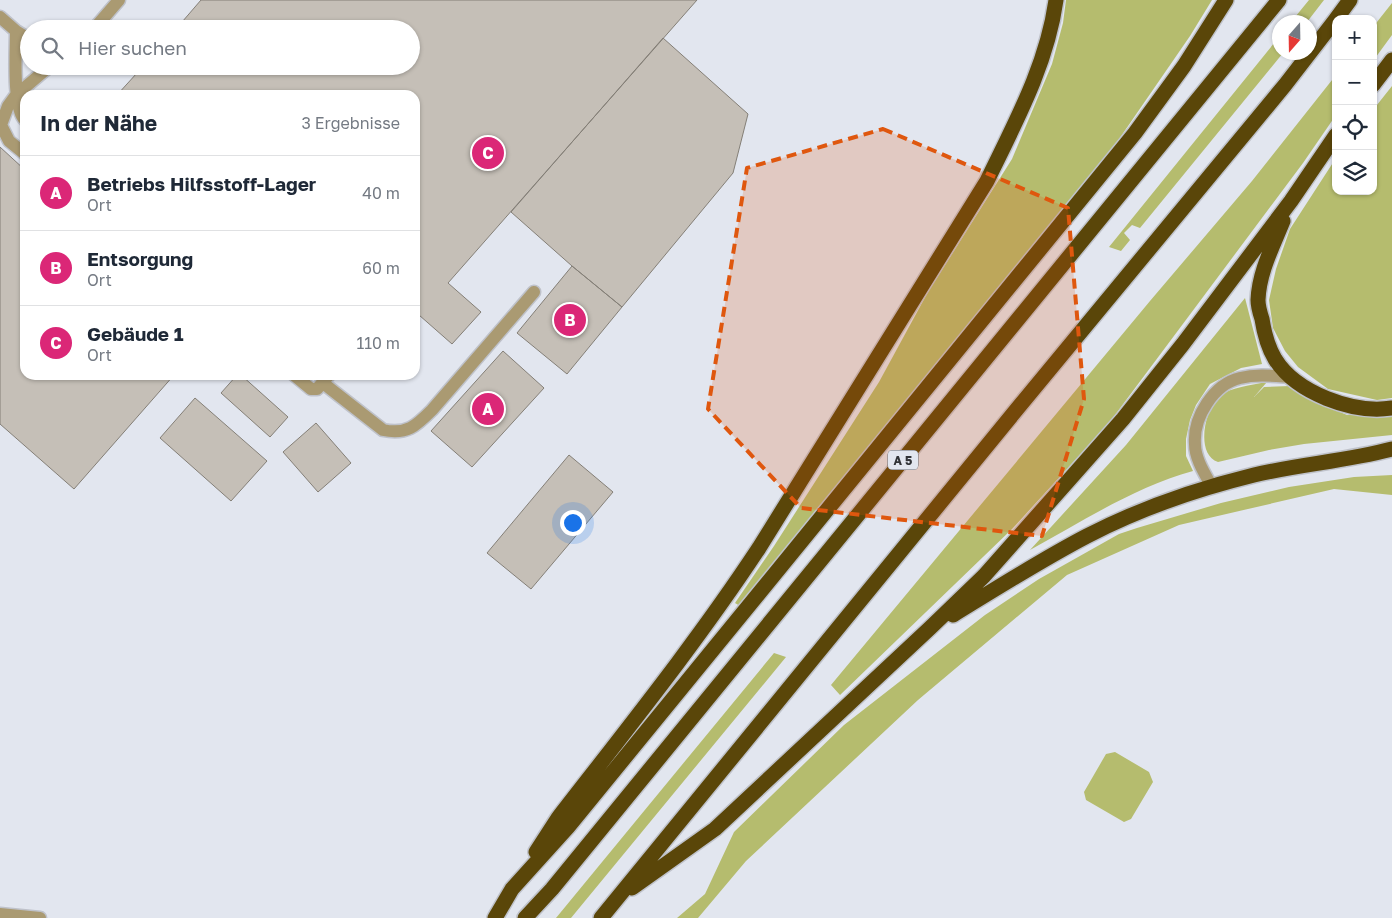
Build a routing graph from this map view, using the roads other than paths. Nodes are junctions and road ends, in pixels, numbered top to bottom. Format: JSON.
{"nodes":[{"id":1,"x":119,"y":0,"type":"edge"},
{"id":2,"x":1056,"y":0,"type":"edge"},
{"id":3,"x":1226,"y":0,"type":"edge"},
{"id":4,"x":1279,"y":0,"type":"edge"},
{"id":5,"x":1350,"y":0,"type":"edge"},
{"id":6,"x":1339,"y":15,"type":"edge"},
{"id":7,"x":0,"y":17,"type":"edge"},
{"id":8,"x":102,"y":20,"type":"edge"},
{"id":9,"x":1332,"y":24,"type":"edge"},
{"id":10,"x":16,"y":31,"type":"junction"},
{"id":11,"x":20,"y":33,"type":"edge"},
{"id":12,"x":1392,"y":60,"type":"edge"},
{"id":13,"x":40,"y":75,"type":"edge"},
{"id":14,"x":1377,"y":80,"type":"edge"},
{"id":15,"x":22,"y":90,"type":"edge"},
{"id":16,"x":20,"y":92,"type":"edge"},
{"id":17,"x":16,"y":95,"type":"junction"},
{"id":18,"x":20,"y":112,"type":"edge"},
{"id":19,"x":1332,"y":141,"type":"edge"},
{"id":20,"x":20,"y":150,"type":"edge"},
{"id":21,"x":1291,"y":201,"type":"junction"},
{"id":22,"x":534,"y":292,"type":"dead end"},
{"id":23,"x":1290,"y":377,"type":"junction"},
{"id":24,"x":300,"y":380,"type":"edge"},
{"id":25,"x":325,"y":380,"type":"edge"},
{"id":26,"x":327,"y":380,"type":"edge"},
{"id":27,"x":1392,"y":408,"type":"edge"},
{"id":28,"x":1392,"y":449,"type":"edge"},
{"id":29,"x":1369,"y":456,"type":"junction"},
{"id":30,"x":1392,"y":458,"type":"edge"},
{"id":31,"x":1212,"y":486,"type":"junction"},
{"id":32,"x":930,"y":628,"type":"junction"},
{"id":33,"x":512,"y":889,"type":"junction"},
{"id":34,"x":617,"y":900,"type":"junction"},
{"id":35,"x":0,"y":914,"type":"edge"},
{"id":36,"x":40,"y":918,"type":"edge"},
{"id":37,"x":494,"y":918,"type":"edge"},
{"id":38,"x":525,"y":918,"type":"edge"},
{"id":39,"x":601,"y":918,"type":"edge"}],
"edges":[{"from":1,"to":8,"type":"lane"},
{"from":2,"to":33,"type":"highway"},
{"from":3,"to":33,"type":"highway"},
{"from":4,"to":38,"type":"highway","number":"A 5"},
{"from":5,"to":6,"type":"highway"},
{"from":7,"to":10,"type":"lane"},
{"from":9,"to":34,"type":"highway"},
{"from":10,"to":11,"type":"lane"},
{"from":10,"to":17,"type":"lane"},
{"from":12,"to":14,"type":"highway"},
{"from":13,"to":15,"type":"lane"},
{"from":16,"to":17,"type":"lane"},
{"from":17,"to":18,"type":"lane"},
{"from":17,"to":20,"type":"lane"},
{"from":19,"to":21,"type":"highway"},
{"from":21,"to":23,"type":"highway"},
{"from":21,"to":32,"type":"highway"},
{"from":22,"to":26,"type":"lane"},
{"from":23,"to":27,"type":"highway"},
{"from":23,"to":31,"type":"lane"},
{"from":24,"to":25,"type":"lane"},
{"from":28,"to":29,"type":"highway"},
{"from":29,"to":30,"type":"highway"},
{"from":29,"to":31,"type":"highway"},
{"from":31,"to":32,"type":"highway"},
{"from":32,"to":34,"type":"highway"},
{"from":33,"to":37,"type":"highway"},
{"from":34,"to":39,"type":"highway"},
{"from":35,"to":36,"type":"lane"}]}
